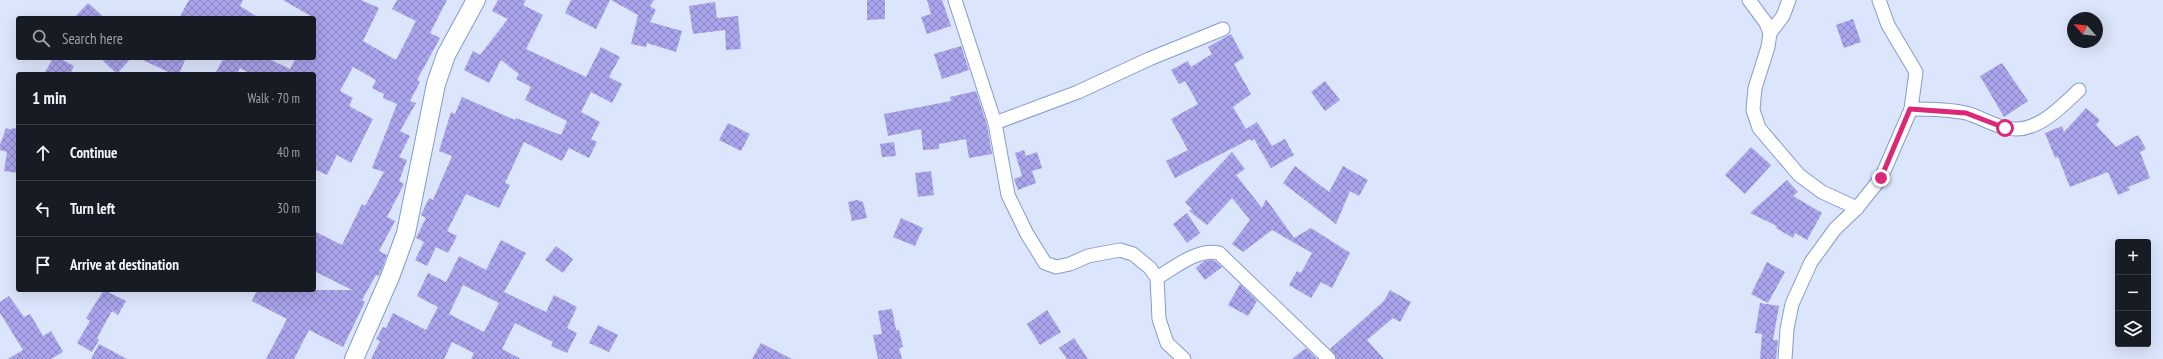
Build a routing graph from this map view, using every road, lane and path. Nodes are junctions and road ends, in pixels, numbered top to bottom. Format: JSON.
{"nodes":[{"id":1,"x":476,"y":0,"type":"edge"},
{"id":2,"x":955,"y":0,"type":"edge"},
{"id":3,"x":1749,"y":0,"type":"edge"},
{"id":4,"x":1789,"y":0,"type":"edge"},
{"id":5,"x":1878,"y":0,"type":"edge"},
{"id":6,"x":1223,"y":29,"type":"dead end"},
{"id":7,"x":1770,"y":32,"type":"junction"},
{"id":8,"x":2078,"y":90,"type":"dead end"},
{"id":9,"x":1910,"y":109,"type":"junction"},
{"id":10,"x":995,"y":123,"type":"junction"},
{"id":11,"x":1857,"y":208,"type":"junction"},
{"id":12,"x":1157,"y":278,"type":"junction"},
{"id":13,"x":354,"y":359,"type":"edge"},
{"id":14,"x":1184,"y":359,"type":"edge"},
{"id":15,"x":1329,"y":359,"type":"edge"},
{"id":16,"x":1786,"y":359,"type":"edge"}],
"edges":[{"from":1,"to":13,"type":"main road"},
{"from":2,"to":10,"type":"street"},
{"from":3,"to":7,"type":"street"},
{"from":4,"to":7,"type":"street"},
{"from":5,"to":9,"type":"street"},
{"from":6,"to":10,"type":"street"},
{"from":7,"to":11,"type":"street"},
{"from":8,"to":9,"type":"street"},
{"from":9,"to":11,"type":"street"},
{"from":10,"to":12,"type":"street"},
{"from":11,"to":16,"type":"street"},
{"from":12,"to":14,"type":"street"},
{"from":12,"to":15,"type":"street"}]}
